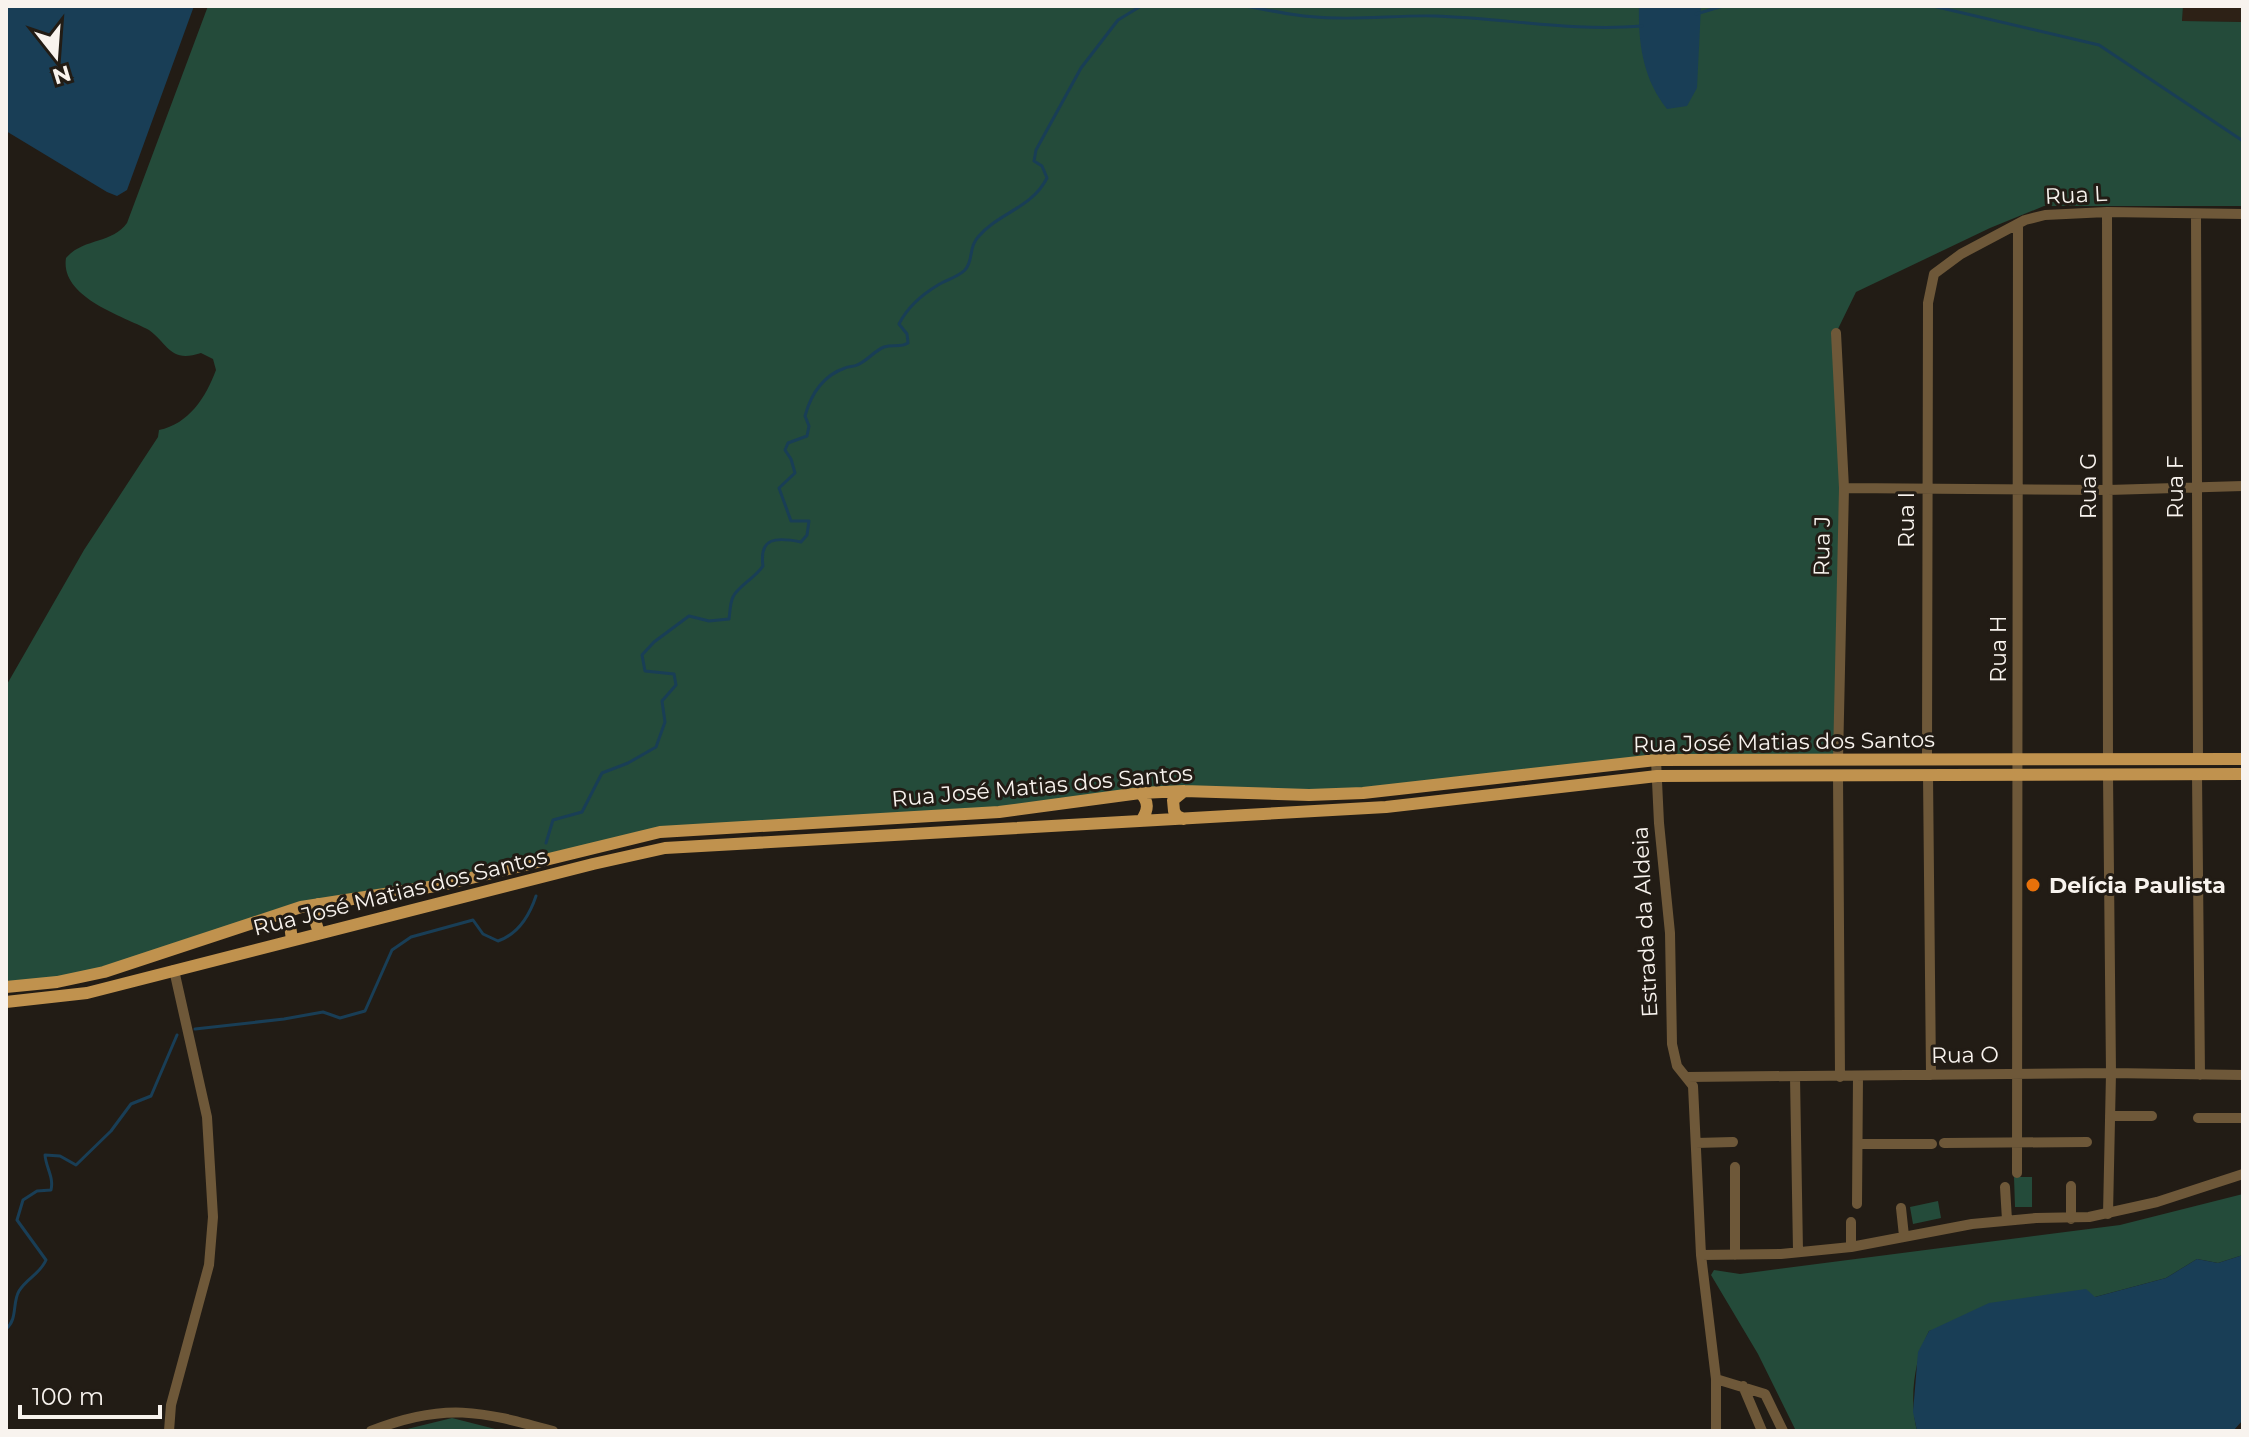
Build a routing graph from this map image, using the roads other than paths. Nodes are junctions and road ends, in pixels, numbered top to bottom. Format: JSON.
{"nodes":[{"id":1,"x":2107,"y":212,"type":"junction"},
{"id":2,"x":2196,"y":214,"type":"junction"},
{"id":3,"x":2243,"y":214,"type":"edge"},
{"id":4,"x":2018,"y":224,"type":"junction"},
{"id":5,"x":1931,"y":281,"type":"joint"},
{"id":6,"x":1836,"y":333,"type":"dead end"},
{"id":7,"x":2195,"y":486,"type":"junction"},
{"id":8,"x":2243,"y":486,"type":"edge"},
{"id":9,"x":1844,"y":488,"type":"junction"},
{"id":10,"x":1926,"y":488,"type":"junction"},
{"id":11,"x":2017,"y":488,"type":"junction"},
{"id":12,"x":2108,"y":490,"type":"junction"},
{"id":13,"x":2243,"y":759,"type":"edge"},
{"id":14,"x":1656,"y":760,"type":"junction"},
{"id":15,"x":1838,"y":760,"type":"junction"},
{"id":16,"x":1927,"y":760,"type":"junction"},
{"id":17,"x":2018,"y":760,"type":"junction"},
{"id":18,"x":2108,"y":760,"type":"junction"},
{"id":19,"x":2198,"y":760,"type":"junction"},
{"id":20,"x":2197,"y":774,"type":"junction"},
{"id":21,"x":2243,"y":774,"type":"edge"},
{"id":22,"x":1838,"y":775,"type":"junction"},
{"id":23,"x":1928,"y":775,"type":"junction"},
{"id":24,"x":2018,"y":775,"type":"junction"},
{"id":25,"x":2108,"y":775,"type":"junction"},
{"id":26,"x":1657,"y":776,"type":"junction"},
{"id":27,"x":1184,"y":791,"type":"junction"},
{"id":28,"x":1140,"y":793,"type":"junction"},
{"id":29,"x":1184,"y":819,"type":"junction"},
{"id":30,"x":1141,"y":821,"type":"junction"},
{"id":31,"x":318,"y":904,"type":"junction"},
{"id":32,"x":283,"y":913,"type":"junction"},
{"id":33,"x":319,"y":933,"type":"junction"},
{"id":34,"x":292,"y":940,"type":"junction"},
{"id":35,"x":174,"y":970,"type":"junction"},
{"id":36,"x":6,"y":987,"type":"edge"},
{"id":37,"x":6,"y":1002,"type":"edge"},
{"id":38,"x":2111,"y":1073,"type":"junction"},
{"id":39,"x":1931,"y":1075,"type":"junction"},
{"id":40,"x":2018,"y":1075,"type":"junction"},
{"id":41,"x":2200,"y":1075,"type":"junction"},
{"id":42,"x":2243,"y":1075,"type":"edge"},
{"id":43,"x":1687,"y":1077,"type":"junction"},
{"id":44,"x":1795,"y":1077,"type":"junction"},
{"id":45,"x":1840,"y":1077,"type":"junction"},
{"id":46,"x":1858,"y":1077,"type":"junction"},
{"id":47,"x":2110,"y":1116,"type":"junction"},
{"id":48,"x":2152,"y":1116,"type":"dead end"},
{"id":49,"x":2198,"y":1118,"type":"dead end"},
{"id":50,"x":2243,"y":1118,"type":"edge"},
{"id":51,"x":1733,"y":1142,"type":"dead end"},
{"id":52,"x":2087,"y":1142,"type":"dead end"},
{"id":53,"x":1696,"y":1143,"type":"junction"},
{"id":54,"x":2017,"y":1143,"type":"junction"},
{"id":55,"x":1858,"y":1144,"type":"junction"},
{"id":56,"x":1735,"y":1167,"type":"dead end"},
{"id":57,"x":2017,"y":1173,"type":"dead end"},
{"id":58,"x":2243,"y":1174,"type":"edge"},
{"id":59,"x":2071,"y":1186,"type":"dead end"},
{"id":60,"x":2005,"y":1187,"type":"dead end"},
{"id":61,"x":1857,"y":1204,"type":"dead end"},
{"id":62,"x":1901,"y":1208,"type":"dead end"},
{"id":63,"x":2108,"y":1214,"type":"junction"},
{"id":64,"x":2071,"y":1219,"type":"junction"},
{"id":65,"x":2007,"y":1220,"type":"junction"},
{"id":66,"x":1851,"y":1222,"type":"dead end"},
{"id":67,"x":1904,"y":1236,"type":"junction"},
{"id":68,"x":1851,"y":1247,"type":"junction"},
{"id":69,"x":1798,"y":1251,"type":"junction"},
{"id":70,"x":1701,"y":1255,"type":"junction"},
{"id":71,"x":1735,"y":1255,"type":"junction"},
{"id":72,"x":1716,"y":1379,"type":"junction"},
{"id":73,"x":1743,"y":1386,"type":"junction"},
{"id":74,"x":169,"y":1431,"type":"edge"},
{"id":75,"x":371,"y":1431,"type":"edge"},
{"id":76,"x":553,"y":1431,"type":"edge"},
{"id":77,"x":1716,"y":1431,"type":"edge"},
{"id":78,"x":1762,"y":1431,"type":"edge"},
{"id":79,"x":1783,"y":1431,"type":"edge"}],
"edges":[{"from":1,"to":2,"type":"street","name":"Rua L"},
{"from":1,"to":4,"type":"street","name":"Rua L"},
{"from":1,"to":12,"type":"street","name":"Rua G"},
{"from":2,"to":3,"type":"street","name":"Rua L"},
{"from":2,"to":7,"type":"street","name":"Rua F"},
{"from":4,"to":5,"type":"street","name":"Rua L"},
{"from":4,"to":11,"type":"street","name":"Rua H"},
{"from":5,"to":10,"type":"street","name":"Rua I"},
{"from":6,"to":9,"type":"street","name":"Rua J"},
{"from":7,"to":8,"type":"street"},
{"from":7,"to":12,"type":"street"},
{"from":7,"to":19,"type":"street","name":"Rua F"},
{"from":9,"to":10,"type":"street"},
{"from":9,"to":15,"type":"street","name":"Rua J"},
{"from":10,"to":11,"type":"street"},
{"from":10,"to":16,"type":"street","name":"Rua I"},
{"from":11,"to":12,"type":"street"},
{"from":11,"to":17,"type":"street","name":"Rua H"},
{"from":12,"to":18,"type":"street","name":"Rua G"},
{"from":13,"to":19,"type":"main road","name":"Rua José Matias dos Santos"},
{"from":14,"to":15,"type":"main road","name":"Rua José Matias dos Santos"},
{"from":14,"to":26,"type":"street","name":"Estrada da Aldeia"},
{"from":14,"to":27,"type":"main road","name":"Rua José Matias dos Santos"},
{"from":15,"to":16,"type":"main road","name":"Rua José Matias dos Santos"},
{"from":16,"to":17,"type":"main road","name":"Rua José Matias dos Santos"},
{"from":17,"to":18,"type":"main road","name":"Rua José Matias dos Santos"},
{"from":17,"to":24,"type":"street","name":"Rua H"},
{"from":18,"to":19,"type":"main road","name":"Rua José Matias dos Santos"},
{"from":20,"to":21,"type":"main road","name":"Rua José Matias dos Santos"},
{"from":20,"to":25,"type":"main road","name":"Rua José Matias dos Santos"},
{"from":20,"to":41,"type":"street"},
{"from":22,"to":23,"type":"main road","name":"Rua José Matias dos Santos"},
{"from":22,"to":26,"type":"main road","name":"Rua José Matias dos Santos"},
{"from":22,"to":45,"type":"street"},
{"from":23,"to":24,"type":"main road","name":"Rua José Matias dos Santos"},
{"from":23,"to":39,"type":"street"},
{"from":24,"to":25,"type":"main road","name":"Rua José Matias dos Santos"},
{"from":24,"to":40,"type":"street","name":"Rua H"},
{"from":25,"to":38,"type":"street"},
{"from":26,"to":29,"type":"main road","name":"Rua José Matias dos Santos"},
{"from":26,"to":43,"type":"street","name":"Estrada da Aldeia"},
{"from":27,"to":28,"type":"main road","name":"Rua José Matias dos Santos"},
{"from":27,"to":29,"type":"main road"},
{"from":28,"to":30,"type":"main road"},
{"from":28,"to":31,"type":"main road","name":"Rua José Matias dos Santos"},
{"from":29,"to":30,"type":"main road","name":"Rua José Matias dos Santos"},
{"from":30,"to":33,"type":"main road","name":"Rua José Matias dos Santos"},
{"from":31,"to":32,"type":"main road","name":"Rua José Matias dos Santos"},
{"from":31,"to":33,"type":"main road"},
{"from":32,"to":34,"type":"main road"},
{"from":32,"to":36,"type":"main road","name":"Rua José Matias dos Santos"},
{"from":33,"to":34,"type":"main road","name":"Rua José Matias dos Santos"},
{"from":34,"to":35,"type":"main road","name":"Rua José Matias dos Santos"},
{"from":35,"to":37,"type":"main road","name":"Rua José Matias dos Santos"},
{"from":35,"to":74,"type":"street"},
{"from":38,"to":40,"type":"street","name":"Rua O"},
{"from":38,"to":41,"type":"street","name":"Rua O"},
{"from":38,"to":47,"type":"street"},
{"from":39,"to":40,"type":"street","name":"Rua O"},
{"from":39,"to":46,"type":"street","name":"Rua O"},
{"from":40,"to":54,"type":"street","name":"Rua H"},
{"from":41,"to":42,"type":"street","name":"Rua O"},
{"from":43,"to":44,"type":"street","name":"Rua O"},
{"from":43,"to":53,"type":"street","name":"Estrada da Aldeia"},
{"from":44,"to":45,"type":"street","name":"Rua O"},
{"from":44,"to":69,"type":"street"},
{"from":45,"to":46,"type":"street","name":"Rua O"},
{"from":46,"to":55,"type":"street"},
{"from":47,"to":48,"type":"street"},
{"from":47,"to":63,"type":"street"},
{"from":49,"to":50,"type":"street"},
{"from":51,"to":53,"type":"street"},
{"from":52,"to":54,"type":"street"},
{"from":53,"to":70,"type":"street","name":"Estrada da Aldeia"},
{"from":54,"to":55,"type":"street"},
{"from":54,"to":57,"type":"street","name":"Rua H"},
{"from":55,"to":61,"type":"street"},
{"from":56,"to":71,"type":"street"},
{"from":58,"to":63,"type":"street"},
{"from":59,"to":64,"type":"street"},
{"from":60,"to":65,"type":"street"},
{"from":62,"to":67,"type":"street"},
{"from":63,"to":64,"type":"street"},
{"from":64,"to":65,"type":"street"},
{"from":65,"to":67,"type":"street"},
{"from":66,"to":68,"type":"street"},
{"from":67,"to":68,"type":"street"},
{"from":68,"to":69,"type":"street"},
{"from":69,"to":71,"type":"street"},
{"from":70,"to":71,"type":"street"},
{"from":70,"to":72,"type":"street","name":"Estrada da Aldeia"},
{"from":72,"to":73,"type":"street"},
{"from":72,"to":77,"type":"street","name":"Estrada da Aldeia"},
{"from":73,"to":78,"type":"street"},
{"from":73,"to":79,"type":"street"},
{"from":75,"to":76,"type":"street"}]}
